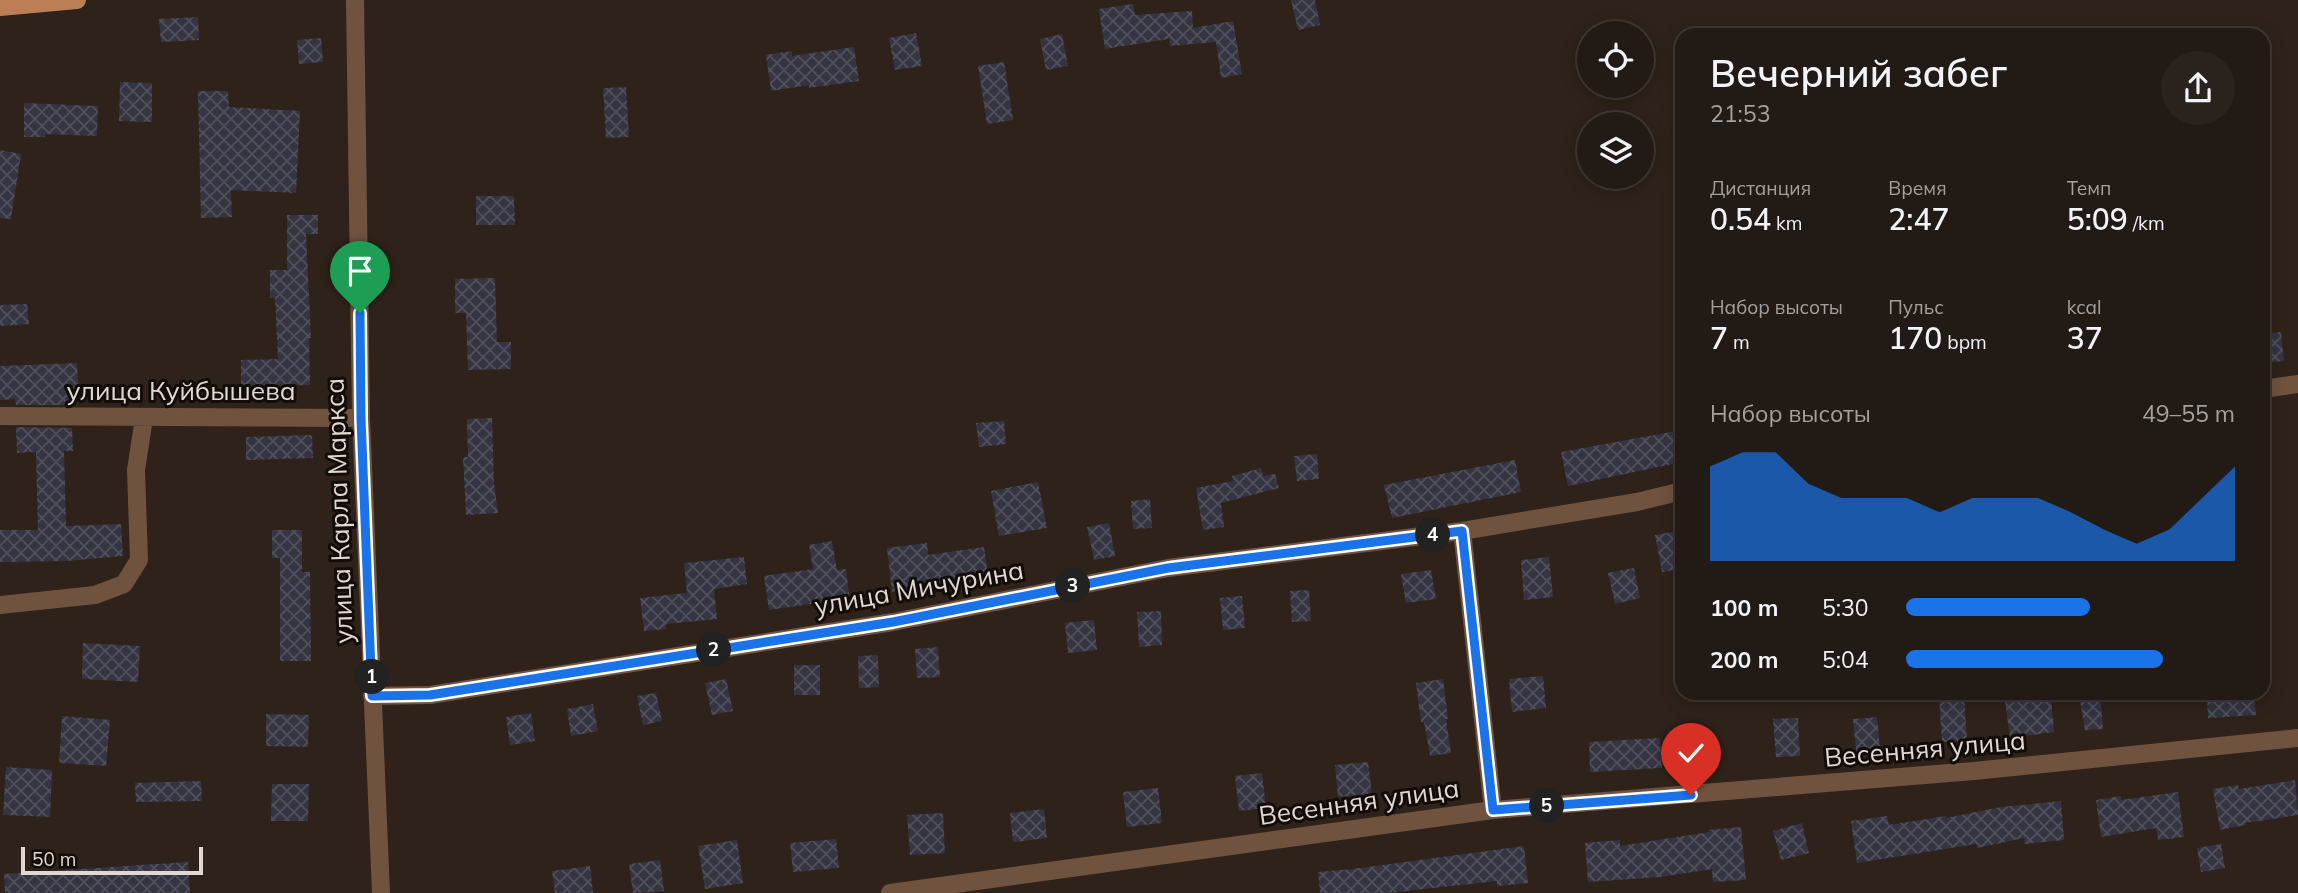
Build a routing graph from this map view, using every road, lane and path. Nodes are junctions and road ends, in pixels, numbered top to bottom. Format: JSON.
{"nodes":[{"id":1,"x":77,"y":0,"type":"edge"},
{"id":2,"x":355,"y":0,"type":"edge"},
{"id":3,"x":0,"y":7,"type":"edge"},
{"id":4,"x":2298,"y":384,"type":"edge"},
{"id":5,"x":2270,"y":388,"type":"edge"},
{"id":6,"x":0,"y":416,"type":"edge"},
{"id":7,"x":144,"y":418,"type":"junction"},
{"id":8,"x":361,"y":418,"type":"junction"},
{"id":9,"x":1675,"y":493,"type":"edge"},
{"id":10,"x":1462,"y":531,"type":"junction"},
{"id":11,"x":0,"y":605,"type":"edge"},
{"id":12,"x":372,"y":696,"type":"junction"},
{"id":13,"x":2298,"y":738,"type":"edge"},
{"id":14,"x":1493,"y":810,"type":"junction"},
{"id":15,"x":381,"y":893,"type":"edge"},
{"id":16,"x":890,"y":893,"type":"edge"}],
"edges":[{"from":1,"to":3,"type":"main road"},
{"from":2,"to":8,"type":"street","name":"улица Карла Маркса"},
{"from":4,"to":5,"type":"street"},
{"from":6,"to":7,"type":"street","name":"улица Куйбышева"},
{"from":7,"to":8,"type":"street","name":"улица Куйбышева"},
{"from":7,"to":11,"type":"street"},
{"from":8,"to":12,"type":"street","name":"улица Карла Маркса"},
{"from":9,"to":10,"type":"street","name":"улица Мичурина"},
{"from":10,"to":12,"type":"street","name":"улица Мичурина"},
{"from":10,"to":14,"type":"street"},
{"from":12,"to":15,"type":"street","name":"улица Карла Маркса"},
{"from":13,"to":14,"type":"street","name":"Весенняя улица"},
{"from":14,"to":16,"type":"street","name":"Весенняя улица"}]}
